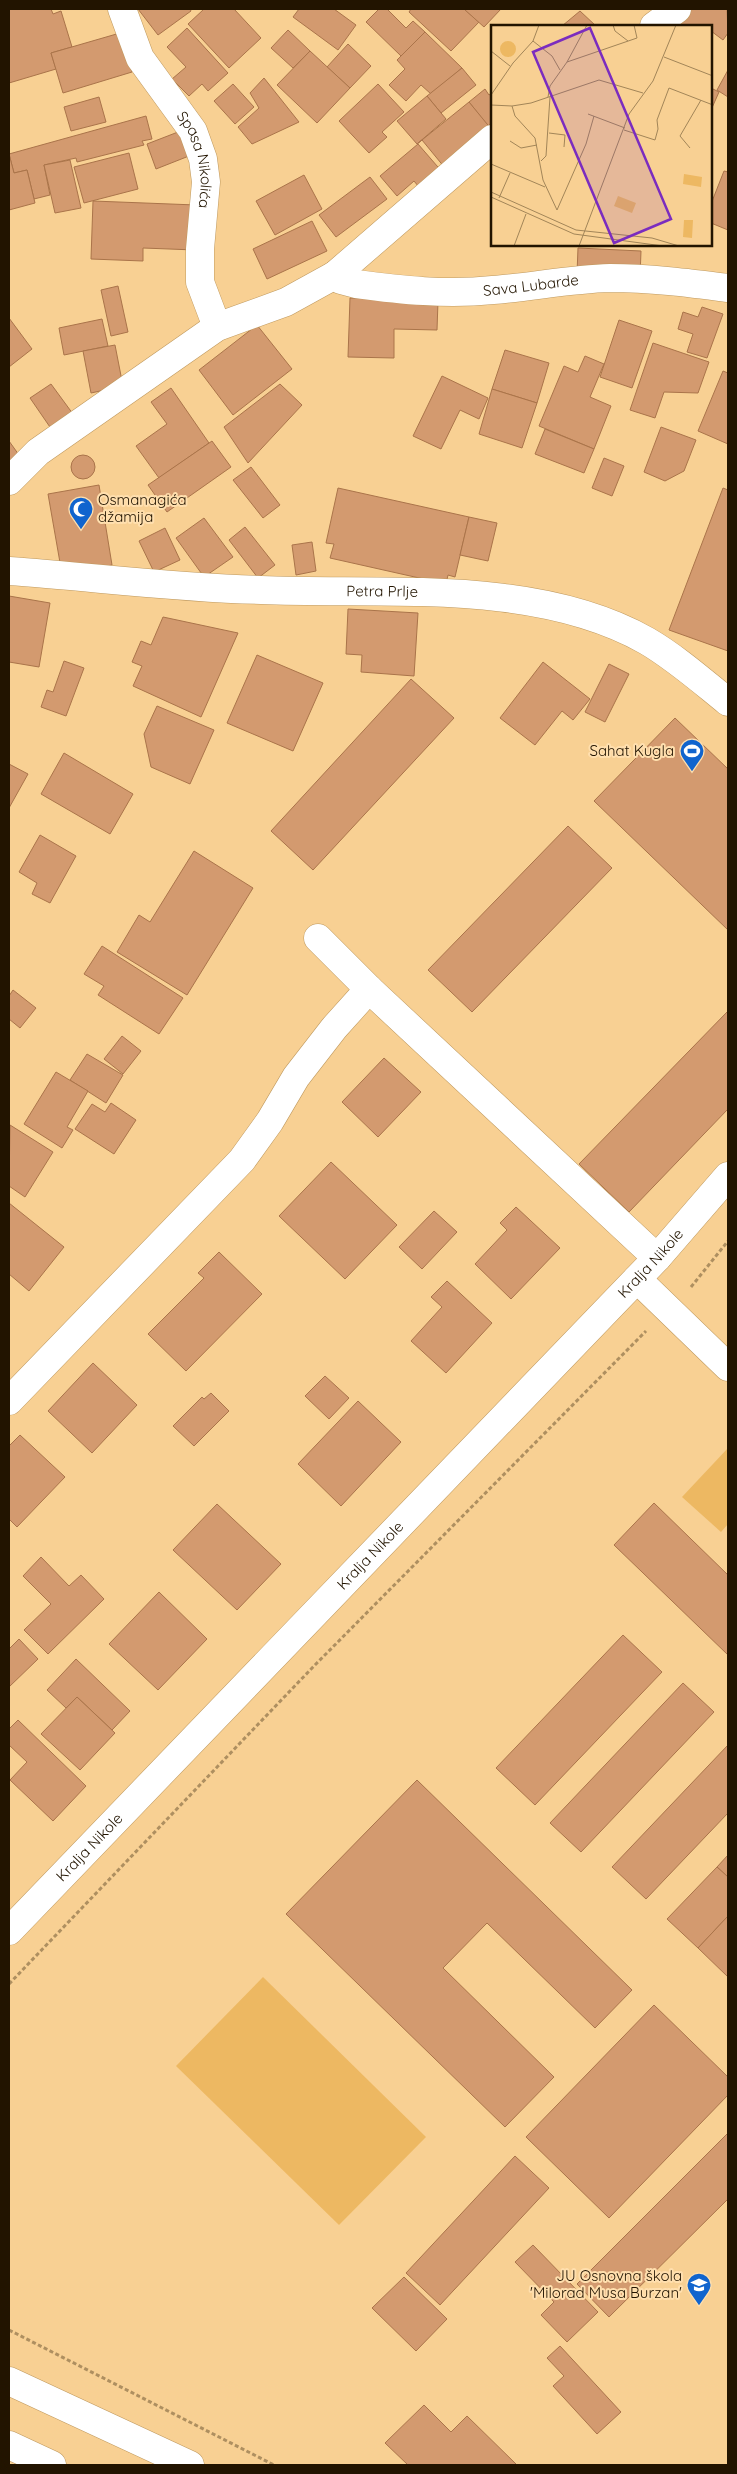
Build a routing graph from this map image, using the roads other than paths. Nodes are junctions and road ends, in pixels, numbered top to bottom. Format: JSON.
{"nodes":[{"id":1,"x":122,"y":9,"type":"edge"},
{"id":2,"x":677,"y":9,"type":"edge"},
{"id":3,"x":655,"y":25,"type":"edge"},
{"id":4,"x":491,"y":140,"type":"edge"},
{"id":5,"x":334,"y":275,"type":"junction"},
{"id":6,"x":728,"y":288,"type":"edge"},
{"id":7,"x":217,"y":327,"type":"junction"},
{"id":8,"x":9,"y":481,"type":"edge"},
{"id":9,"x":9,"y":571,"type":"edge"},
{"id":10,"x":728,"y":702,"type":"edge"},
{"id":11,"x":318,"y":938,"type":"dead end"},
{"id":12,"x":369,"y":989,"type":"junction"},
{"id":13,"x":728,"y":1176,"type":"edge"},
{"id":14,"x":657,"y":1258,"type":"junction"},
{"id":15,"x":636,"y":1279,"type":"junction"},
{"id":16,"x":728,"y":1367,"type":"edge"},
{"id":17,"x":9,"y":1401,"type":"edge"},
{"id":18,"x":9,"y":1931,"type":"edge"},
{"id":19,"x":9,"y":2381,"type":"edge"},
{"id":20,"x":9,"y":2445,"type":"edge"},
{"id":21,"x":52,"y":2465,"type":"edge"},
{"id":22,"x":190,"y":2465,"type":"edge"}],
"edges":[{"from":1,"to":7,"type":"street","name":"Spasa Nikolića"},
{"from":2,"to":3,"type":"street"},
{"from":4,"to":5,"type":"street"},
{"from":5,"to":6,"type":"street","name":"Sava Lubarde"},
{"from":5,"to":7,"type":"street"},
{"from":7,"to":8,"type":"street"},
{"from":9,"to":10,"type":"street","name":"Petra Prlje"},
{"from":11,"to":12,"type":"street"},
{"from":12,"to":14,"type":"street"},
{"from":12,"to":17,"type":"street"},
{"from":13,"to":14,"type":"street","name":"Kralja Nikole"},
{"from":14,"to":15,"type":"street","name":"Kralja Nikole"},
{"from":15,"to":16,"type":"street"},
{"from":15,"to":18,"type":"street","name":"Kralja Nikole"},
{"from":19,"to":22,"type":"street"},
{"from":20,"to":21,"type":"street"}]}
